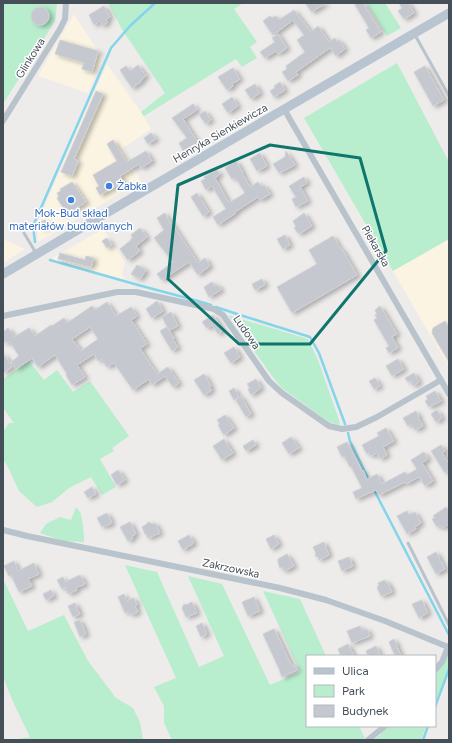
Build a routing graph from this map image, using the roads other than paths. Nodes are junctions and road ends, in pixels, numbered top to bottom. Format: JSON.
{"nodes":[{"id":1,"x":66,"y":3,"type":"edge"},
{"id":2,"x":449,"y":13,"type":"edge"},
{"id":3,"x":414,"y":34,"type":"junction"},
{"id":4,"x":449,"y":86,"type":"edge"},
{"id":5,"x":445,"y":88,"type":"junction"},
{"id":6,"x":449,"y":96,"type":"edge"},
{"id":7,"x":284,"y":109,"type":"junction"},
{"id":8,"x":3,"y":121,"type":"edge"},
{"id":9,"x":24,"y":233,"type":"dead end"},
{"id":10,"x":37,"y":254,"type":"junction"},
{"id":11,"x":3,"y":274,"type":"edge"},
{"id":12,"x":3,"y":316,"type":"edge"},
{"id":13,"x":441,"y":380,"type":"junction"},
{"id":14,"x":449,"y":394,"type":"edge"},
{"id":15,"x":3,"y":530,"type":"edge"},
{"id":16,"x":408,"y":543,"type":"dead end"},
{"id":17,"x":449,"y":625,"type":"edge"},
{"id":18,"x":448,"y":646,"type":"edge"},
{"id":19,"x":436,"y":669,"type":"edge"},
{"id":20,"x":384,"y":727,"type":"edge"},
{"id":21,"x":368,"y":740,"type":"edge"}],
"edges":[{"from":1,"to":8,"type":"street","name":"Glinkowa"},
{"from":2,"to":3,"type":"main road","name":"Henryka Sienkiewicza"},
{"from":3,"to":5,"type":"lane"},
{"from":3,"to":7,"type":"main road","name":"Henryka Sienkiewicza"},
{"from":4,"to":5,"type":"lane"},
{"from":5,"to":6,"type":"lane"},
{"from":7,"to":10,"type":"main road","name":"Henryka Sienkiewicza"},
{"from":7,"to":13,"type":"street","name":"Piekarska"},
{"from":9,"to":10,"type":"lane"},
{"from":10,"to":11,"type":"main road","name":"Henryka Sienkiewicza"},
{"from":12,"to":13,"type":"street","name":"Ludowa"},
{"from":13,"to":14,"type":"street","name":"Piekarska"},
{"from":15,"to":18,"type":"street","name":"Zakrzowska"},
{"from":16,"to":17,"type":"lane"},
{"from":18,"to":19,"type":"street"},
{"from":20,"to":21,"type":"street"}]}
